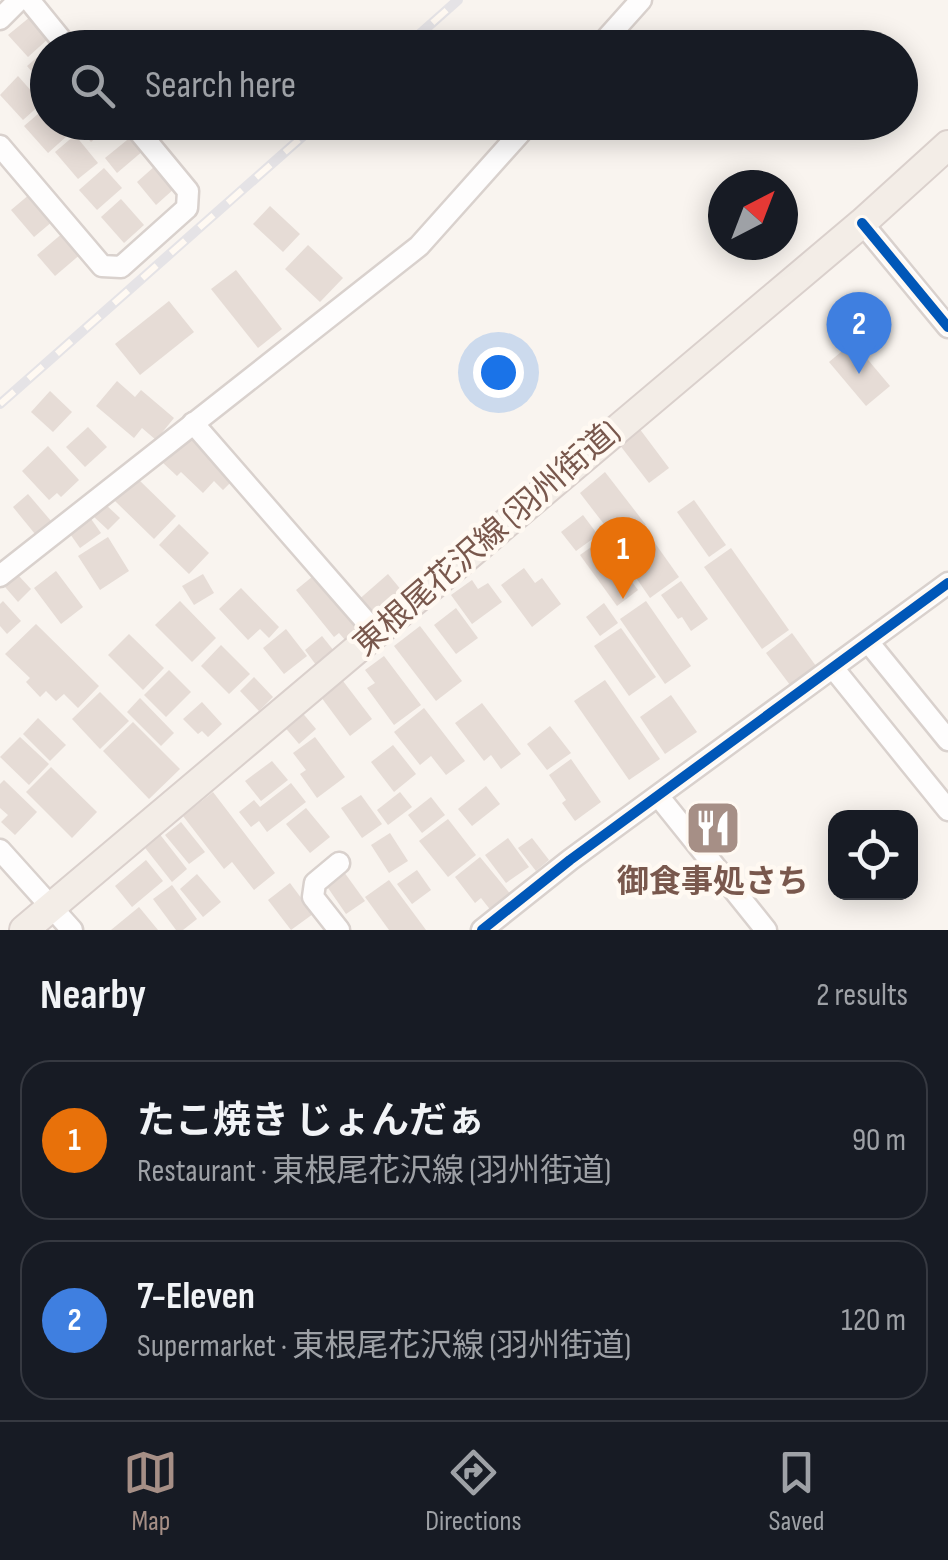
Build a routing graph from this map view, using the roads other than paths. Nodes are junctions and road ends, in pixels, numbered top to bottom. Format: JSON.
{"nodes":[{"id":1,"x":641,"y":0,"type":"edge"},
{"id":2,"x":20,"y":1,"type":"edge"},
{"id":3,"x":0,"y":19,"type":"edge"},
{"id":4,"x":50,"y":30,"type":"edge"},
{"id":5,"x":614,"y":30,"type":"edge"},
{"id":6,"x":146,"y":140,"type":"edge"},
{"id":7,"x":514,"y":140,"type":"edge"},
{"id":8,"x":948,"y":145,"type":"edge"},
{"id":9,"x":0,"y":146,"type":"edge"},
{"id":10,"x":862,"y":223,"type":"junction"},
{"id":11,"x":948,"y":327,"type":"edge"},
{"id":12,"x":193,"y":424,"type":"junction"},
{"id":13,"x":0,"y":576,"type":"edge"},
{"id":14,"x":948,"y":583,"type":"edge"},
{"id":15,"x":376,"y":634,"type":"junction"},
{"id":16,"x":870,"y":642,"type":"junction"},
{"id":17,"x":834,"y":669,"type":"junction"},
{"id":18,"x":948,"y":740,"type":"edge"},
{"id":19,"x":659,"y":797,"type":"junction"},
{"id":20,"x":948,"y":810,"type":"edge"},
{"id":21,"x":0,"y":850,"type":"edge"},
{"id":22,"x":339,"y":864,"type":"dead end"},
{"id":23,"x":51,"y":908,"type":"junction"},
{"id":24,"x":24,"y":930,"type":"edge"},
{"id":25,"x":72,"y":930,"type":"edge"},
{"id":26,"x":339,"y":930,"type":"edge"},
{"id":27,"x":482,"y":930,"type":"edge"},
{"id":28,"x":766,"y":930,"type":"edge"}],
"edges":[{"from":1,"to":5,"type":"street"},
{"from":2,"to":3,"type":"street"},
{"from":2,"to":4,"type":"street"},
{"from":6,"to":9,"type":"street"},
{"from":7,"to":12,"type":"street"},
{"from":8,"to":10,"type":"main road","name":"東根尾花沢線 (羽州街道)"},
{"from":10,"to":11,"type":"street"},
{"from":10,"to":15,"type":"main road","name":"東根尾花沢線 (羽州街道)"},
{"from":12,"to":13,"type":"street"},
{"from":12,"to":15,"type":"street"},
{"from":14,"to":16,"type":"street"},
{"from":15,"to":23,"type":"main road","name":"東根尾花沢線 (羽州街道)"},
{"from":16,"to":17,"type":"street"},
{"from":16,"to":18,"type":"street"},
{"from":17,"to":19,"type":"street"},
{"from":17,"to":20,"type":"street"},
{"from":19,"to":27,"type":"street"},
{"from":19,"to":28,"type":"street"},
{"from":21,"to":23,"type":"street"},
{"from":22,"to":26,"type":"street"},
{"from":23,"to":24,"type":"main road","name":"東根尾花沢線 (羽州街道)"},
{"from":23,"to":25,"type":"street"}]}
